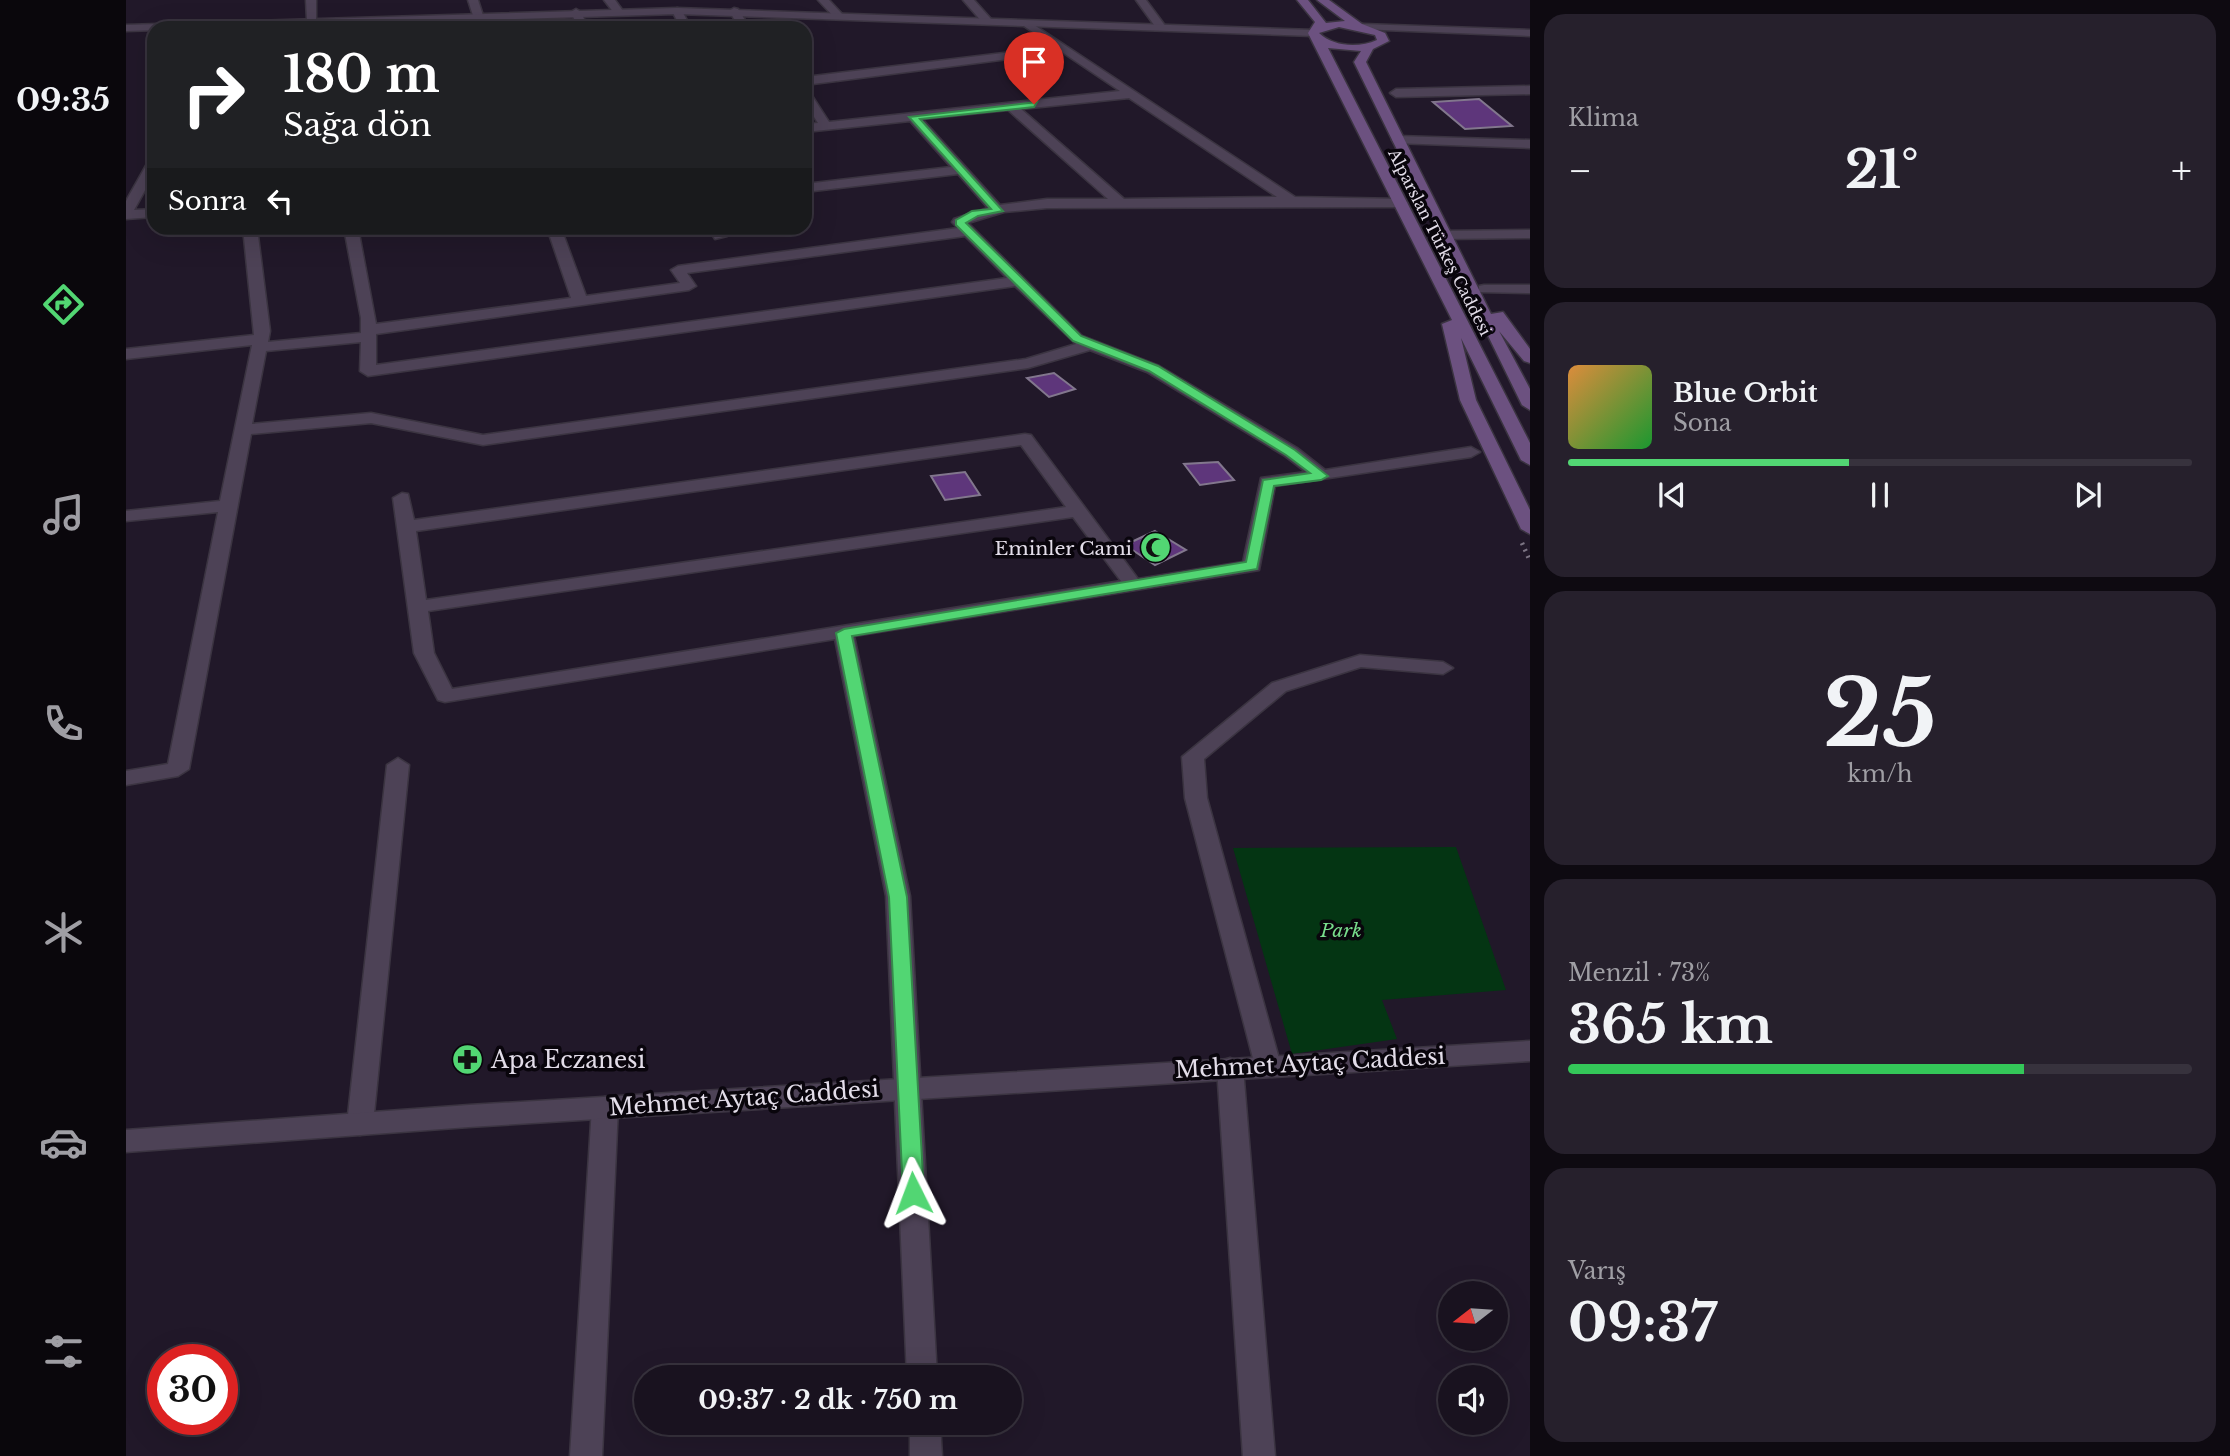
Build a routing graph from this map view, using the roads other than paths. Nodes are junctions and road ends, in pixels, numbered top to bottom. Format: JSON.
{"nodes":[{"id":1,"x":311,"y":0,"type":"edge"},
{"id":2,"x":474,"y":0,"type":"edge"},
{"id":3,"x":610,"y":0,"type":"edge"},
{"id":4,"x":823,"y":0,"type":"edge"},
{"id":5,"x":968,"y":0,"type":"edge"},
{"id":6,"x":1141,"y":0,"type":"edge"},
{"id":7,"x":1302,"y":0,"type":"edge"},
{"id":8,"x":1322,"y":0,"type":"edge"},
{"id":9,"x":618,"y":11,"type":"junction"},
{"id":10,"x":677,"y":11,"type":"junction"},
{"id":11,"x":734,"y":11,"type":"junction"},
{"id":12,"x":576,"y":12,"type":"junction"},
{"id":13,"x":478,"y":15,"type":"junction"},
{"id":14,"x":838,"y":15,"type":"junction"},
{"id":15,"x":312,"y":20,"type":"junction"},
{"id":16,"x":298,"y":21,"type":"edge"},
{"id":17,"x":322,"y":21,"type":"edge"},
{"id":18,"x":393,"y":21,"type":"edge"},
{"id":19,"x":480,"y":21,"type":"edge"},
{"id":20,"x":580,"y":21,"type":"edge"},
{"id":21,"x":682,"y":21,"type":"edge"},
{"id":22,"x":740,"y":21,"type":"edge"},
{"id":23,"x":988,"y":21,"type":"junction"},
{"id":24,"x":1028,"y":24,"type":"junction"},
{"id":25,"x":1360,"y":26,"type":"junction"},
{"id":26,"x":1161,"y":27,"type":"junction"},
{"id":27,"x":126,"y":28,"type":"edge"},
{"id":28,"x":147,"y":28,"type":"edge"},
{"id":29,"x":1491,"y":33,"type":"junction"},
{"id":30,"x":1530,"y":33,"type":"edge"},
{"id":31,"x":1317,"y":34,"type":"junction"},
{"id":32,"x":1376,"y":44,"type":"junction"},
{"id":33,"x":1062,"y":49,"type":"junction"},
{"id":34,"x":812,"y":80,"type":"edge"},
{"id":35,"x":1530,"y":90,"type":"edge"},
{"id":36,"x":1396,"y":93,"type":"dead end"},
{"id":37,"x":1129,"y":94,"type":"junction"},
{"id":38,"x":812,"y":105,"type":"edge"},
{"id":39,"x":1010,"y":106,"type":"junction"},
{"id":40,"x":913,"y":117,"type":"junction"},
{"id":41,"x":826,"y":126,"type":"junction"},
{"id":42,"x":812,"y":127,"type":"edge"},
{"id":43,"x":1398,"y":140,"type":"junction"},
{"id":44,"x":1530,"y":144,"type":"edge"},
{"id":45,"x":961,"y":170,"type":"junction"},
{"id":46,"x":147,"y":175,"type":"edge"},
{"id":47,"x":812,"y":187,"type":"edge"},
{"id":48,"x":1291,"y":201,"type":"junction"},
{"id":49,"x":1401,"y":203,"type":"junction"},
{"id":50,"x":1122,"y":204,"type":"junction"},
{"id":51,"x":998,"y":211,"type":"junction"},
{"id":52,"x":147,"y":213,"type":"edge"},
{"id":53,"x":126,"y":214,"type":"edge"},
{"id":54,"x":968,"y":231,"type":"junction"},
{"id":55,"x":1530,"y":234,"type":"edge"},
{"id":56,"x":251,"y":235,"type":"edge"},
{"id":57,"x":352,"y":235,"type":"edge"},
{"id":58,"x":557,"y":235,"type":"edge"},
{"id":59,"x":1443,"y":235,"type":"junction"},
{"id":60,"x":1451,"y":251,"type":"junction"},
{"id":61,"x":1425,"y":252,"type":"junction"},
{"id":62,"x":1018,"y":281,"type":"junction"},
{"id":63,"x":1484,"y":289,"type":"junction"},
{"id":64,"x":1530,"y":289,"type":"edge"},
{"id":65,"x":580,"y":300,"type":"junction"},
{"id":66,"x":369,"y":333,"type":"junction"},
{"id":67,"x":260,"y":343,"type":"junction"},
{"id":68,"x":1092,"y":344,"type":"junction"},
{"id":69,"x":126,"y":354,"type":"edge"},
{"id":70,"x":1530,"y":358,"type":"edge"},
{"id":71,"x":1530,"y":405,"type":"edge"},
{"id":72,"x":243,"y":429,"type":"junction"},
{"id":73,"x":1471,"y":452,"type":"dead end"},
{"id":74,"x":1530,"y":460,"type":"edge"},
{"id":75,"x":1321,"y":476,"type":"junction"},
{"id":76,"x":402,"y":498,"type":"dead end"},
{"id":77,"x":229,"y":506,"type":"junction"},
{"id":78,"x":1076,"y":512,"type":"junction"},
{"id":79,"x":126,"y":516,"type":"edge"},
{"id":80,"x":406,"y":527,"type":"junction"},
{"id":81,"x":1530,"y":529,"type":"edge"},
{"id":82,"x":1133,"y":586,"type":"junction"},
{"id":83,"x":418,"y":607,"type":"junction"},
{"id":84,"x":844,"y":633,"type":"junction"},
{"id":85,"x":1443,"y":668,"type":"dead end"},
{"id":86,"x":398,"y":765,"type":"dead end"},
{"id":87,"x":126,"y":778,"type":"edge"},
{"id":88,"x":1530,"y":1053,"type":"edge"},
{"id":89,"x":1268,"y":1066,"type":"junction"},
{"id":90,"x":1230,"y":1068,"type":"junction"},
{"id":91,"x":908,"y":1088,"type":"junction"},
{"id":92,"x":605,"y":1107,"type":"junction"},
{"id":93,"x":360,"y":1124,"type":"junction"},
{"id":94,"x":126,"y":1141,"type":"edge"},
{"id":95,"x":921,"y":1365,"type":"edge"},
{"id":96,"x":925,"y":1435,"type":"edge"},
{"id":97,"x":586,"y":1456,"type":"edge"},
{"id":98,"x":926,"y":1456,"type":"edge"},
{"id":99,"x":1259,"y":1456,"type":"edge"}],
"edges":[{"from":1,"to":15,"type":"street"},
{"from":2,"to":13,"type":"street"},
{"from":3,"to":9,"type":"street"},
{"from":4,"to":14,"type":"street"},
{"from":5,"to":23,"type":"street"},
{"from":6,"to":26,"type":"street"},
{"from":7,"to":31,"type":"main road","name":"Alparslan Türkeş Caddesi"},
{"from":8,"to":25,"type":"main road"},
{"from":9,"to":10,"type":"street"},
{"from":9,"to":12,"type":"street"},
{"from":10,"to":11,"type":"street"},
{"from":10,"to":21,"type":"street"},
{"from":11,"to":14,"type":"street"},
{"from":11,"to":22,"type":"street"},
{"from":12,"to":13,"type":"street"},
{"from":12,"to":20,"type":"street"},
{"from":13,"to":18,"type":"street"},
{"from":13,"to":19,"type":"street"},
{"from":14,"to":23,"type":"street"},
{"from":15,"to":16,"type":"street"},
{"from":15,"to":17,"type":"street"},
{"from":23,"to":24,"type":"street"},
{"from":24,"to":26,"type":"street"},
{"from":24,"to":33,"type":"street"},
{"from":25,"to":29,"type":"street"},
{"from":25,"to":31,"type":"main road"},
{"from":25,"to":32,"type":"main road"},
{"from":26,"to":31,"type":"street"},
{"from":27,"to":28,"type":"street"},
{"from":29,"to":30,"type":"street"},
{"from":29,"to":32,"type":"street"},
{"from":31,"to":32,"type":"main road"},
{"from":31,"to":49,"type":"main road","name":"Alparslan Türkeş Caddesi"},
{"from":32,"to":43,"type":"main road","name":"Alparslan Türkeş Caddesi"},
{"from":33,"to":34,"type":"street"},
{"from":33,"to":37,"type":"street"},
{"from":35,"to":36,"type":"street"},
{"from":37,"to":39,"type":"street"},
{"from":37,"to":48,"type":"street"},
{"from":38,"to":41,"type":"street"},
{"from":39,"to":40,"type":"street"},
{"from":39,"to":50,"type":"street"},
{"from":40,"to":41,"type":"street"},
{"from":40,"to":45,"type":"street"},
{"from":41,"to":42,"type":"street"},
{"from":43,"to":44,"type":"street"},
{"from":43,"to":59,"type":"main road","name":"Alparslan Türkeş Caddesi"},
{"from":45,"to":47,"type":"street"},
{"from":45,"to":51,"type":"street"},
{"from":46,"to":53,"type":"street"},
{"from":48,"to":49,"type":"street"},
{"from":48,"to":50,"type":"street"},
{"from":49,"to":61,"type":"main road","name":"Alparslan Türkeş Caddesi"},
{"from":50,"to":51,"type":"street"},
{"from":51,"to":54,"type":"street"},
{"from":52,"to":53,"type":"street"},
{"from":54,"to":62,"type":"street"},
{"from":54,"to":65,"type":"street"},
{"from":55,"to":59,"type":"street"},
{"from":56,"to":67,"type":"street"},
{"from":57,"to":66,"type":"street"},
{"from":58,"to":65,"type":"street"},
{"from":59,"to":60,"type":"main road","name":"Alparslan Türkeş Caddesi"},
{"from":60,"to":63,"type":"main road"},
{"from":60,"to":71,"type":"main road","name":"Alparslan Türkeş Caddesi"},
{"from":61,"to":74,"type":"main road","name":"Alparslan Türkeş Caddesi"},
{"from":61,"to":81,"type":"main road"},
{"from":62,"to":66,"type":"street"},
{"from":62,"to":68,"type":"street"},
{"from":63,"to":64,"type":"street"},
{"from":63,"to":70,"type":"main road"},
{"from":65,"to":66,"type":"street"},
{"from":66,"to":67,"type":"street"},
{"from":67,"to":69,"type":"street"},
{"from":67,"to":72,"type":"street"},
{"from":68,"to":72,"type":"street"},
{"from":68,"to":75,"type":"street"},
{"from":72,"to":77,"type":"street"},
{"from":73,"to":75,"type":"street"},
{"from":75,"to":82,"type":"street"},
{"from":76,"to":80,"type":"street"},
{"from":77,"to":79,"type":"street"},
{"from":77,"to":87,"type":"street"},
{"from":78,"to":80,"type":"street"},
{"from":78,"to":82,"type":"street"},
{"from":78,"to":83,"type":"street"},
{"from":80,"to":83,"type":"street"},
{"from":82,"to":84,"type":"street"},
{"from":83,"to":84,"type":"street"},
{"from":84,"to":91,"type":"street"},
{"from":85,"to":89,"type":"street"},
{"from":86,"to":93,"type":"street"},
{"from":88,"to":89,"type":"street","name":"Mehmet Aytaç Caddesi"},
{"from":89,"to":90,"type":"street","name":"Mehmet Aytaç Caddesi"},
{"from":90,"to":91,"type":"street","name":"Mehmet Aytaç Caddesi"},
{"from":90,"to":99,"type":"street"},
{"from":91,"to":92,"type":"street","name":"Mehmet Aytaç Caddesi"},
{"from":91,"to":95,"type":"street"},
{"from":92,"to":93,"type":"street","name":"Mehmet Aytaç Caddesi"},
{"from":92,"to":97,"type":"street"},
{"from":93,"to":94,"type":"street","name":"Mehmet Aytaç Caddesi"},
{"from":96,"to":98,"type":"street"}]}
